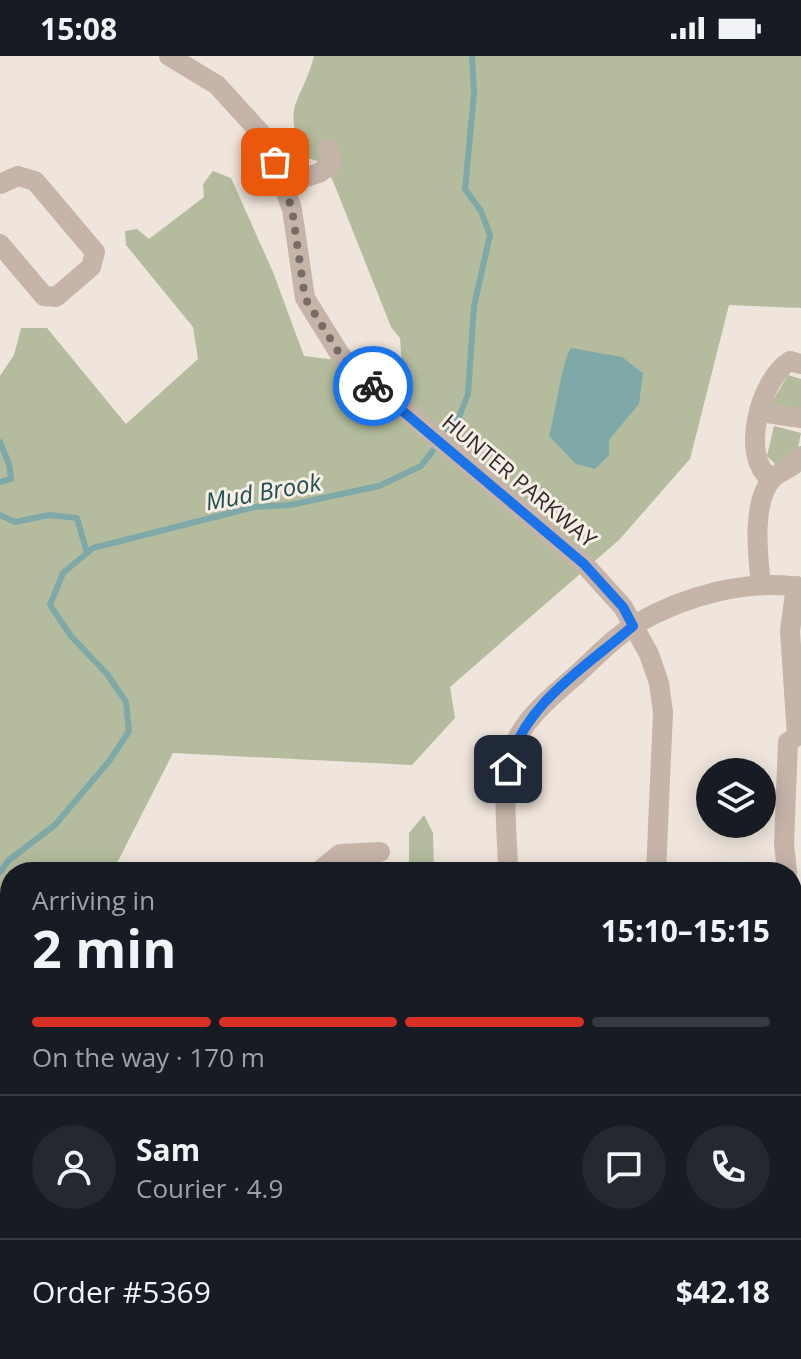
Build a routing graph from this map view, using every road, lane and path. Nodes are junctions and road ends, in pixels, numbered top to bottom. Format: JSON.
{"nodes":[{"id":1,"x":169,"y":56,"type":"edge"},
{"id":2,"x":328,"y":148,"type":"dead end"},
{"id":3,"x":0,"y":184,"type":"edge"},
{"id":4,"x":283,"y":184,"type":"junction"},
{"id":5,"x":0,"y":244,"type":"edge"},
{"id":6,"x":801,"y":364,"type":"edge"},
{"id":7,"x":759,"y":412,"type":"junction"},
{"id":8,"x":801,"y":418,"type":"edge"},
{"id":9,"x":801,"y":456,"type":"edge"},
{"id":10,"x":771,"y":479,"type":"junction"},
{"id":11,"x":761,"y":585,"type":"junction"},
{"id":12,"x":798,"y":587,"type":"edge"},
{"id":13,"x":633,"y":626,"type":"junction"},
{"id":14,"x":799,"y":737,"type":"edge"},
{"id":15,"x":380,"y":852,"type":"dead end"},
{"id":16,"x":330,"y":862,"type":"edge"},
{"id":17,"x":508,"y":862,"type":"edge"},
{"id":18,"x":656,"y":862,"type":"edge"},
{"id":19,"x":786,"y":862,"type":"edge"}],
"edges":[{"from":1,"to":4,"type":"street","name":"HUNTER PARKWAY"},
{"from":2,"to":4,"type":"street"},
{"from":3,"to":5,"type":"street"},
{"from":4,"to":13,"type":"street","name":"HUNTER PARKWAY"},
{"from":6,"to":7,"type":"street"},
{"from":7,"to":8,"type":"street"},
{"from":7,"to":10,"type":"street"},
{"from":9,"to":10,"type":"street"},
{"from":10,"to":11,"type":"street"},
{"from":11,"to":12,"type":"street"},
{"from":11,"to":13,"type":"street"},
{"from":12,"to":14,"type":"street"},
{"from":13,"to":17,"type":"street"},
{"from":13,"to":18,"type":"street","name":"HUNTER PARKWAY"},
{"from":14,"to":19,"type":"street"},
{"from":15,"to":16,"type":"street"}]}
